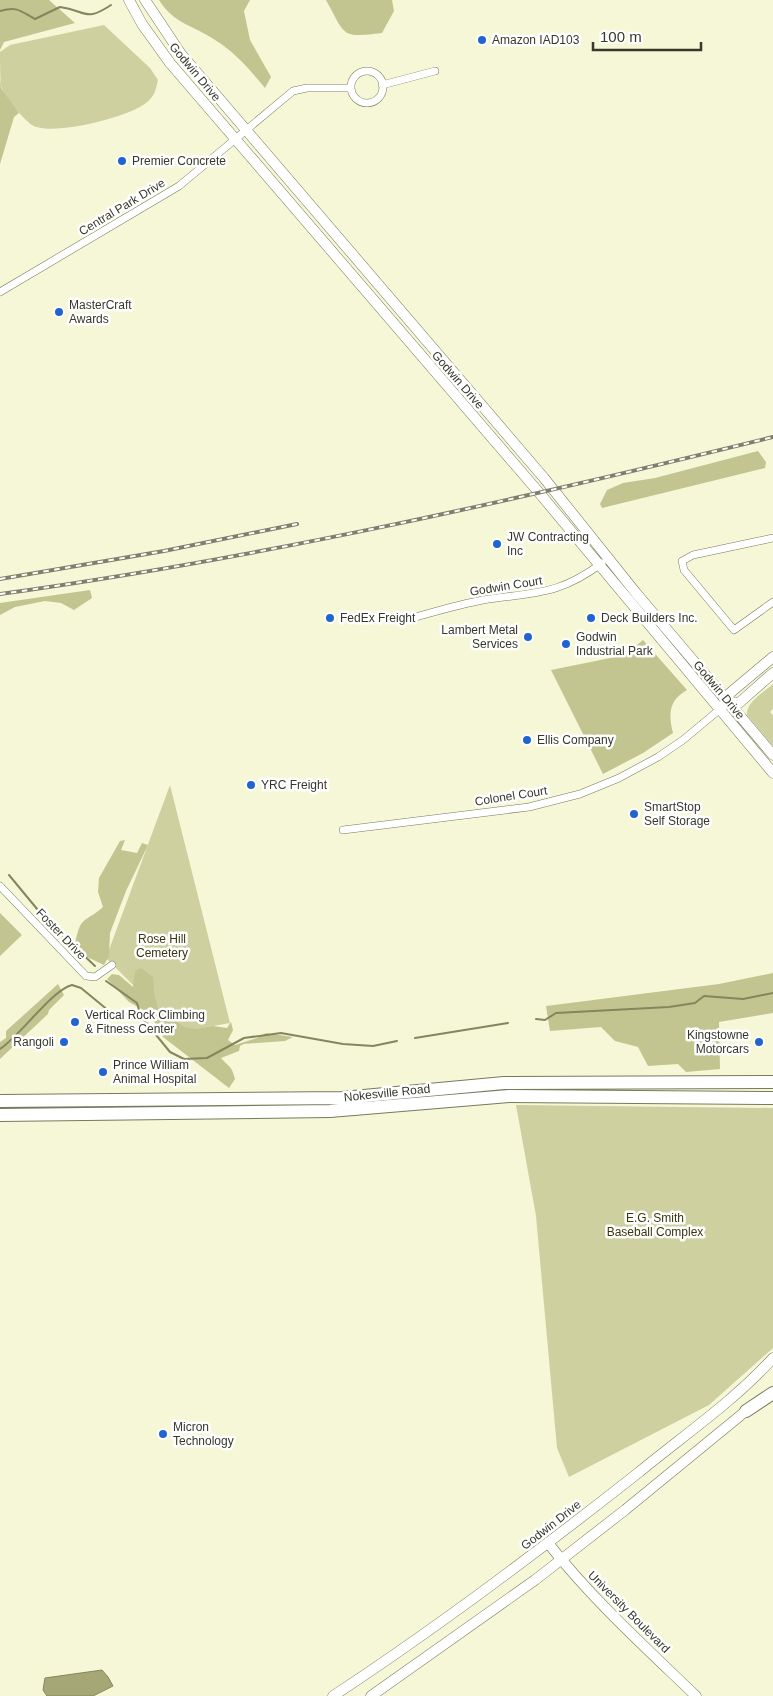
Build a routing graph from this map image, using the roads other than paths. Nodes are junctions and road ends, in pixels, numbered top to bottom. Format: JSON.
{"nodes":[{"id":1,"x":129,"y":0,"type":"edge"},
{"id":2,"x":145,"y":0,"type":"edge"},
{"id":3,"x":435,"y":71,"type":"dead end"},
{"id":4,"x":382,"y":86,"type":"junction"},
{"id":5,"x":351,"y":88,"type":"junction"},
{"id":6,"x":246,"y":130,"type":"junction"},
{"id":7,"x":235,"y":138,"type":"junction"},
{"id":8,"x":0,"y":292,"type":"edge"},
{"id":9,"x":773,"y":538,"type":"edge"},
{"id":10,"x":608,"y":558,"type":"junction"},
{"id":11,"x":598,"y":566,"type":"junction"},
{"id":12,"x":773,"y":602,"type":"edge"},
{"id":13,"x":401,"y":621,"type":"dead end"},
{"id":14,"x":773,"y":657,"type":"edge"},
{"id":15,"x":773,"y":674,"type":"edge"},
{"id":16,"x":728,"y":702,"type":"junction"},
{"id":17,"x":719,"y":710,"type":"junction"},
{"id":18,"x":773,"y":756,"type":"edge"},
{"id":19,"x":773,"y":773,"type":"edge"},
{"id":20,"x":342,"y":830,"type":"dead end"},
{"id":21,"x":0,"y":886,"type":"edge"},
{"id":22,"x":112,"y":965,"type":"dead end"},
{"id":23,"x":773,"y":1082,"type":"edge"},
{"id":24,"x":773,"y":1098,"type":"edge"},
{"id":25,"x":0,"y":1101,"type":"edge"},
{"id":26,"x":0,"y":1115,"type":"edge"},
{"id":27,"x":773,"y":1358,"type":"edge"},
{"id":28,"x":773,"y":1385,"type":"edge"},
{"id":29,"x":773,"y":1393,"type":"edge"},
{"id":30,"x":746,"y":1411,"type":"junction"},
{"id":31,"x":548,"y":1543,"type":"junction"},
{"id":32,"x":561,"y":1560,"type":"junction"},
{"id":33,"x":332,"y":1696,"type":"edge"},
{"id":34,"x":371,"y":1696,"type":"edge"},
{"id":35,"x":696,"y":1696,"type":"edge"}],
"edges":[{"from":1,"to":7,"type":"street","name":"Godwin Drive"},
{"from":2,"to":6,"type":"street","name":"Godwin Drive"},
{"from":3,"to":4,"type":"street"},
{"from":4,"to":5,"type":"street"},
{"from":4,"to":5,"type":"street"},
{"from":5,"to":6,"type":"street","name":"Central Park Drive"},
{"from":6,"to":7,"type":"street","name":"Central Park Drive"},
{"from":6,"to":10,"type":"street","name":"Godwin Drive"},
{"from":7,"to":8,"type":"street","name":"Central Park Drive"},
{"from":7,"to":11,"type":"street","name":"Godwin Drive"},
{"from":9,"to":12,"type":"street"},
{"from":10,"to":11,"type":"street","name":"Godwin Court"},
{"from":10,"to":16,"type":"street","name":"Godwin Drive"},
{"from":11,"to":13,"type":"street","name":"Godwin Court"},
{"from":11,"to":17,"type":"street","name":"Godwin Drive"},
{"from":14,"to":16,"type":"street"},
{"from":15,"to":16,"type":"street"},
{"from":16,"to":17,"type":"street"},
{"from":16,"to":18,"type":"street","name":"Godwin Drive"},
{"from":17,"to":19,"type":"street","name":"Godwin Drive"},
{"from":17,"to":20,"type":"street","name":"Colonel Court"},
{"from":21,"to":22,"type":"street","name":"Foster Drive"},
{"from":23,"to":25,"type":"highway","name":"Nokesville Road"},
{"from":24,"to":26,"type":"highway","name":"Nokesville Road"},
{"from":27,"to":31,"type":"street","name":"Godwin Drive"},
{"from":28,"to":30,"type":"street"},
{"from":29,"to":30,"type":"highway"},
{"from":30,"to":32,"type":"street"},
{"from":31,"to":32,"type":"street","name":"University Boulevard"},
{"from":31,"to":33,"type":"street","name":"Godwin Drive"},
{"from":32,"to":34,"type":"street"},
{"from":32,"to":35,"type":"street","name":"University Boulevard"}]}
